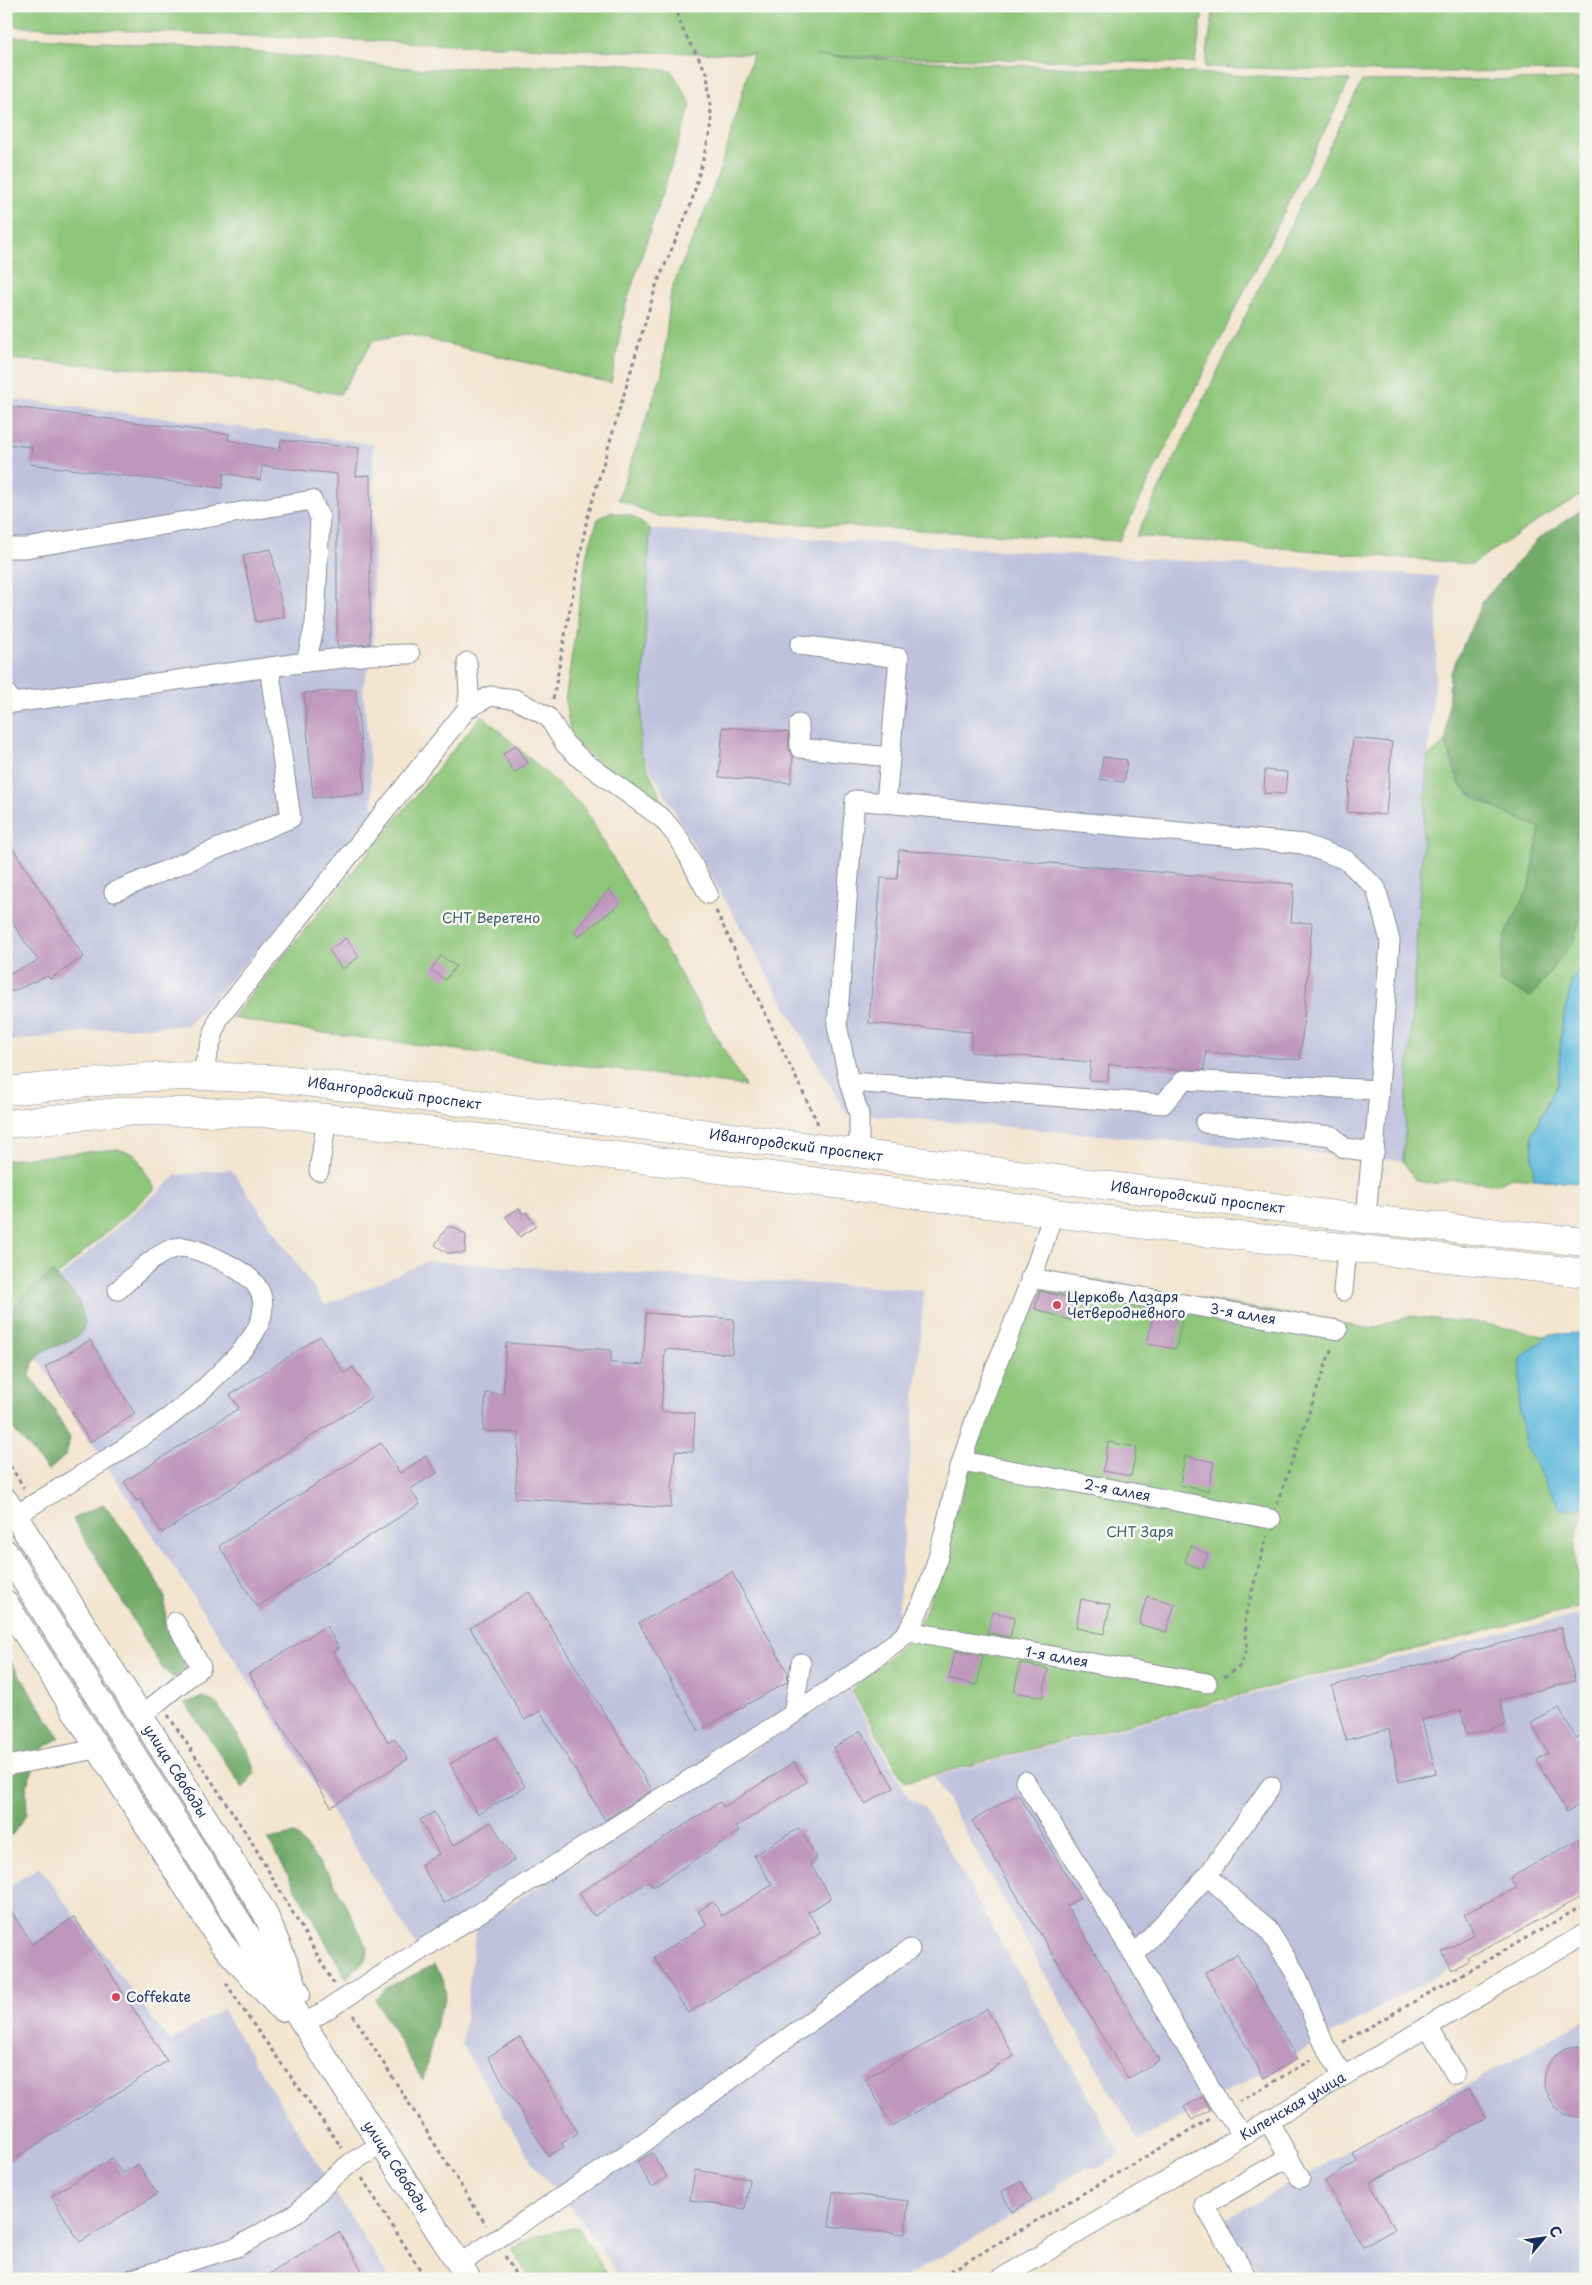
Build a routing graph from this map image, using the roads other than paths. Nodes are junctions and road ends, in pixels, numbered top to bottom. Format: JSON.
{"nodes":[{"id":1,"x":6,"y":548,"type":"edge"},
{"id":2,"x":800,"y":645,"type":"dead end"},
{"id":3,"x":410,"y":654,"type":"dead end"},
{"id":4,"x":306,"y":662,"type":"junction"},
{"id":5,"x":467,"y":662,"type":"dead end"},
{"id":6,"x":269,"y":667,"type":"junction"},
{"id":7,"x":6,"y":692,"type":"edge"},
{"id":8,"x":467,"y":709,"type":"junction"},
{"id":9,"x":799,"y":724,"type":"dead end"},
{"id":10,"x":890,"y":757,"type":"junction"},
{"id":11,"x":886,"y":803,"type":"junction"},
{"id":12,"x":114,"y":892,"type":"dead end"},
{"id":13,"x":708,"y":894,"type":"road end"},
{"id":14,"x":201,"y":1076,"type":"junction"},
{"id":15,"x":849,"y":1082,"type":"junction"},
{"id":16,"x":1378,"y":1090,"type":"junction"},
{"id":17,"x":6,"y":1091,"type":"edge"},
{"id":18,"x":327,"y":1118,"type":"junction"},
{"id":19,"x":1205,"y":1123,"type":"dead end"},
{"id":20,"x":6,"y":1124,"type":"edge"},
{"id":21,"x":1374,"y":1152,"type":"junction"},
{"id":22,"x":859,"y":1154,"type":"junction"},
{"id":23,"x":319,"y":1171,"type":"dead end"},
{"id":24,"x":1053,"y":1212,"type":"junction"},
{"id":25,"x":1366,"y":1219,"type":"junction"},
{"id":26,"x":1586,"y":1242,"type":"edge"},
{"id":27,"x":1347,"y":1249,"type":"junction"},
{"id":28,"x":1586,"y":1273,"type":"edge"},
{"id":29,"x":1030,"y":1278,"type":"junction"},
{"id":30,"x":118,"y":1290,"type":"dead end"},
{"id":31,"x":1343,"y":1291,"type":"dead end"},
{"id":32,"x":1338,"y":1330,"type":"dead end"},
{"id":33,"x":962,"y":1461,"type":"junction"},
{"id":34,"x":11,"y":1508,"type":"edge"},
{"id":35,"x":1272,"y":1519,"type":"dead end"},
{"id":36,"x":6,"y":1552,"type":"edge"},
{"id":37,"x":6,"y":1603,"type":"edge"},
{"id":38,"x":175,"y":1622,"type":"dead end"},
{"id":39,"x":908,"y":1631,"type":"junction"},
{"id":40,"x":801,"y":1663,"type":"dead end"},
{"id":41,"x":1207,"y":1683,"type":"dead end"},
{"id":42,"x":793,"y":1714,"type":"junction"},
{"id":43,"x":142,"y":1715,"type":"junction"},
{"id":44,"x":97,"y":1749,"type":"junction"},
{"id":45,"x":6,"y":1766,"type":"edge"},
{"id":46,"x":1025,"y":1782,"type":"dead end"},
{"id":47,"x":1271,"y":1786,"type":"dead end"},
{"id":48,"x":1207,"y":1876,"type":"junction"},
{"id":49,"x":1586,"y":1933,"type":"edge"},
{"id":50,"x":910,"y":1949,"type":"dead end"},
{"id":51,"x":1134,"y":1955,"type":"junction"},
{"id":52,"x":309,"y":2021,"type":"junction"},
{"id":53,"x":1428,"y":2026,"type":"junction"},
{"id":54,"x":322,"y":2053,"type":"junction"},
{"id":55,"x":1455,"y":2074,"type":"dead end"},
{"id":56,"x":1343,"y":2076,"type":"junction"},
{"id":57,"x":1268,"y":2120,"type":"junction"},
{"id":58,"x":1243,"y":2135,"type":"junction"},
{"id":59,"x":382,"y":2144,"type":"junction"},
{"id":60,"x":1289,"y":2157,"type":"junction"},
{"id":61,"x":1300,"y":2178,"type":"dead end"},
{"id":62,"x":464,"y":2271,"type":"edge"},
{"id":63,"x":132,"y":2279,"type":"edge"},
{"id":64,"x":1000,"y":2279,"type":"edge"},
{"id":65,"x":1248,"y":2279,"type":"edge"}],
"edges":[{"from":1,"to":4,"type":"street"},
{"from":2,"to":10,"type":"street"},
{"from":3,"to":4,"type":"street"},
{"from":4,"to":6,"type":"street"},
{"from":5,"to":8,"type":"street"},
{"from":6,"to":7,"type":"street"},
{"from":6,"to":12,"type":"street"},
{"from":8,"to":13,"type":"street"},
{"from":8,"to":14,"type":"street"},
{"from":9,"to":10,"type":"street"},
{"from":10,"to":11,"type":"street"},
{"from":11,"to":15,"type":"street"},
{"from":11,"to":16,"type":"street"},
{"from":14,"to":17,"type":"highway","name":"Ивангородский проспект"},
{"from":14,"to":22,"type":"highway","name":"Ивангородский проспект"},
{"from":15,"to":16,"type":"street"},
{"from":15,"to":22,"type":"street"},
{"from":16,"to":21,"type":"street"},
{"from":18,"to":20,"type":"highway"},
{"from":18,"to":23,"type":"street"},
{"from":18,"to":24,"type":"highway"},
{"from":19,"to":21,"type":"street"},
{"from":21,"to":25,"type":"street"},
{"from":22,"to":25,"type":"highway","name":"Ивангородский проспект"},
{"from":24,"to":27,"type":"highway"},
{"from":24,"to":29,"type":"street"},
{"from":25,"to":26,"type":"highway","name":"Ивангородский проспект"},
{"from":27,"to":28,"type":"highway"},
{"from":27,"to":31,"type":"street"},
{"from":29,"to":32,"type":"street","name":"3-я аллея"},
{"from":29,"to":33,"type":"street"},
{"from":30,"to":34,"type":"street"},
{"from":33,"to":35,"type":"street","name":"2-я аллея"},
{"from":33,"to":39,"type":"street"},
{"from":34,"to":43,"type":"main road","name":"улица Свободы"},
{"from":36,"to":54,"type":"main road","name":"улица Свободы"},
{"from":37,"to":44,"type":"main road","name":"улица Свободы"},
{"from":38,"to":43,"type":"street"},
{"from":39,"to":41,"type":"street","name":"1-я аллея"},
{"from":39,"to":42,"type":"street"},
{"from":40,"to":42,"type":"street"},
{"from":42,"to":52,"type":"street"},
{"from":43,"to":52,"type":"main road","name":"улица Свободы"},
{"from":44,"to":45,"type":"street"},
{"from":44,"to":54,"type":"main road","name":"улица Свободы"},
{"from":46,"to":51,"type":"street"},
{"from":47,"to":48,"type":"street"},
{"from":48,"to":51,"type":"street"},
{"from":48,"to":56,"type":"street"},
{"from":49,"to":53,"type":"street","name":"Кипенская улица"},
{"from":50,"to":62,"type":"street"},
{"from":51,"to":58,"type":"street"},
{"from":52,"to":54,"type":"main road","name":"улица Свободы"},
{"from":53,"to":55,"type":"street"},
{"from":53,"to":56,"type":"street","name":"Кипенская улица"},
{"from":54,"to":59,"type":"main road","name":"улица Свободы"},
{"from":56,"to":57,"type":"street","name":"Кипенская улица"},
{"from":57,"to":58,"type":"street","name":"Кипенская улица"},
{"from":57,"to":60,"type":"street"},
{"from":58,"to":64,"type":"street","name":"Кипенская улица"},
{"from":59,"to":62,"type":"main road","name":"улица Свободы"},
{"from":59,"to":63,"type":"street"},
{"from":60,"to":61,"type":"street"},
{"from":60,"to":65,"type":"street"}]}
